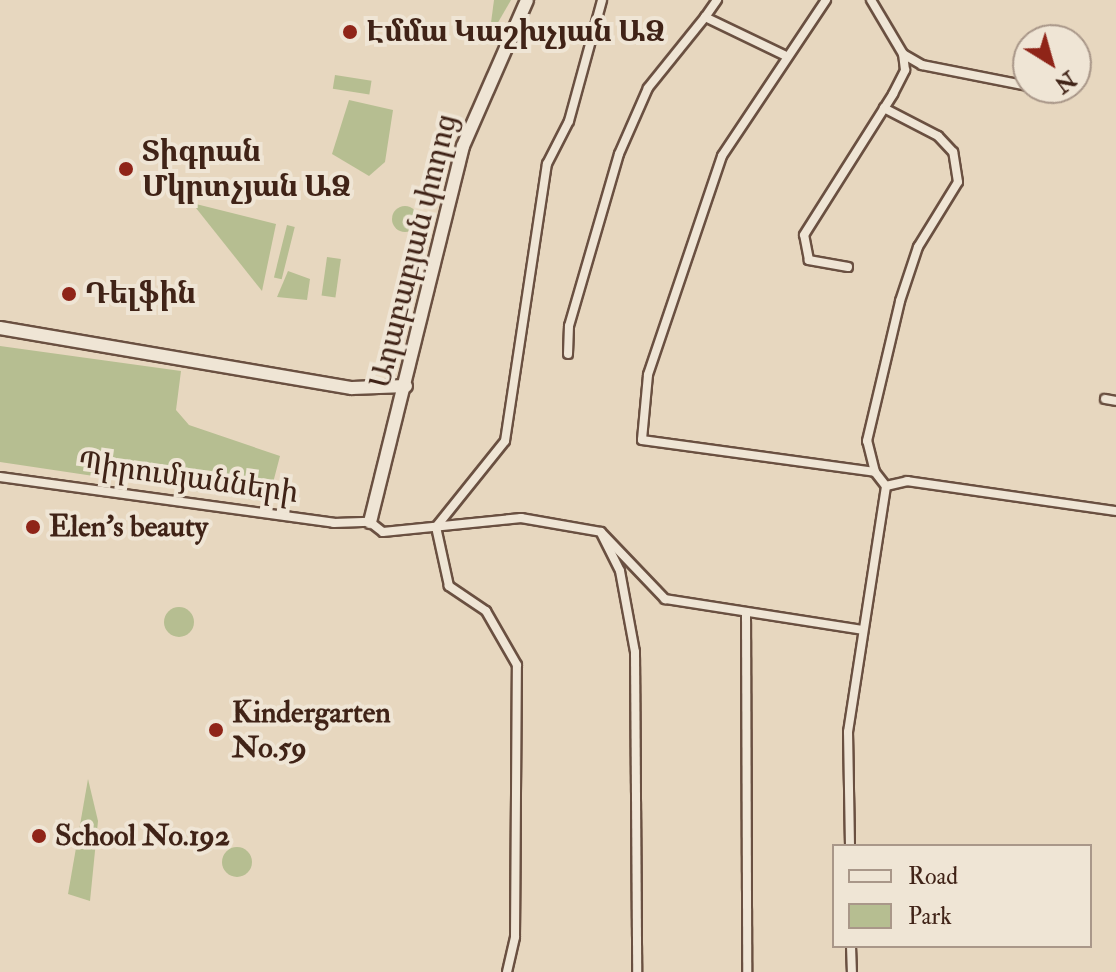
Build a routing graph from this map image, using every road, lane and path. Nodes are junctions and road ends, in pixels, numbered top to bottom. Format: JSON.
{"nodes":[{"id":1,"x":527,"y":0,"type":"edge"},
{"id":2,"x":602,"y":0,"type":"edge"},
{"id":3,"x":826,"y":0,"type":"edge"},
{"id":4,"x":871,"y":0,"type":"edge"},
{"id":5,"x":719,"y":1,"type":"edge"},
{"id":6,"x":705,"y":17,"type":"junction"},
{"id":7,"x":903,"y":54,"type":"junction"},
{"id":8,"x":784,"y":55,"type":"junction"},
{"id":9,"x":1012,"y":83,"type":"edge"},
{"id":10,"x":884,"y":108,"type":"junction"},
{"id":11,"x":848,"y":267,"type":"dead end"},
{"id":12,"x":0,"y":328,"type":"edge"},
{"id":13,"x":568,"y":354,"type":"dead end"},
{"id":14,"x":406,"y":386,"type":"junction"},
{"id":15,"x":1105,"y":399,"type":"dead end"},
{"id":16,"x":1116,"y":401,"type":"edge"},
{"id":17,"x":875,"y":472,"type":"junction"},
{"id":18,"x":0,"y":477,"type":"edge"},
{"id":19,"x":886,"y":486,"type":"junction"},
{"id":20,"x":1116,"y":511,"type":"edge"},
{"id":21,"x":370,"y":522,"type":"junction"},
{"id":22,"x":436,"y":527,"type":"junction"},
{"id":23,"x":601,"y":532,"type":"junction"},
{"id":24,"x":746,"y":612,"type":"junction"},
{"id":25,"x":862,"y":630,"type":"junction"},
{"id":26,"x":850,"y":844,"type":"edge"},
{"id":27,"x":851,"y":948,"type":"edge"},
{"id":28,"x":507,"y":972,"type":"edge"},
{"id":29,"x":637,"y":972,"type":"edge"},
{"id":30,"x":747,"y":972,"type":"edge"},
{"id":31,"x":852,"y":972,"type":"edge"}],
"edges":[{"from":1,"to":14,"type":"street","name":"Աղաբաբյան փողոց"},
{"from":2,"to":22,"type":"street"},
{"from":3,"to":8,"type":"street"},
{"from":4,"to":7,"type":"street"},
{"from":5,"to":6,"type":"street"},
{"from":6,"to":8,"type":"street"},
{"from":6,"to":13,"type":"street"},
{"from":7,"to":9,"type":"street"},
{"from":7,"to":10,"type":"street"},
{"from":8,"to":17,"type":"street"},
{"from":10,"to":11,"type":"street"},
{"from":10,"to":17,"type":"street"},
{"from":12,"to":14,"type":"street"},
{"from":14,"to":21,"type":"street","name":"Աղաբաբյան փողոց"},
{"from":15,"to":16,"type":"street"},
{"from":17,"to":19,"type":"street"},
{"from":18,"to":21,"type":"street","name":"Պիրումյանների"},
{"from":19,"to":20,"type":"street"},
{"from":19,"to":25,"type":"street"},
{"from":21,"to":22,"type":"street","name":"Պիրումյանների"},
{"from":22,"to":23,"type":"street","name":"Պիրումյանների"},
{"from":22,"to":28,"type":"street"},
{"from":23,"to":24,"type":"street"},
{"from":23,"to":29,"type":"street"},
{"from":24,"to":25,"type":"street"},
{"from":24,"to":30,"type":"street"},
{"from":25,"to":26,"type":"street"},
{"from":27,"to":31,"type":"street"}]}
